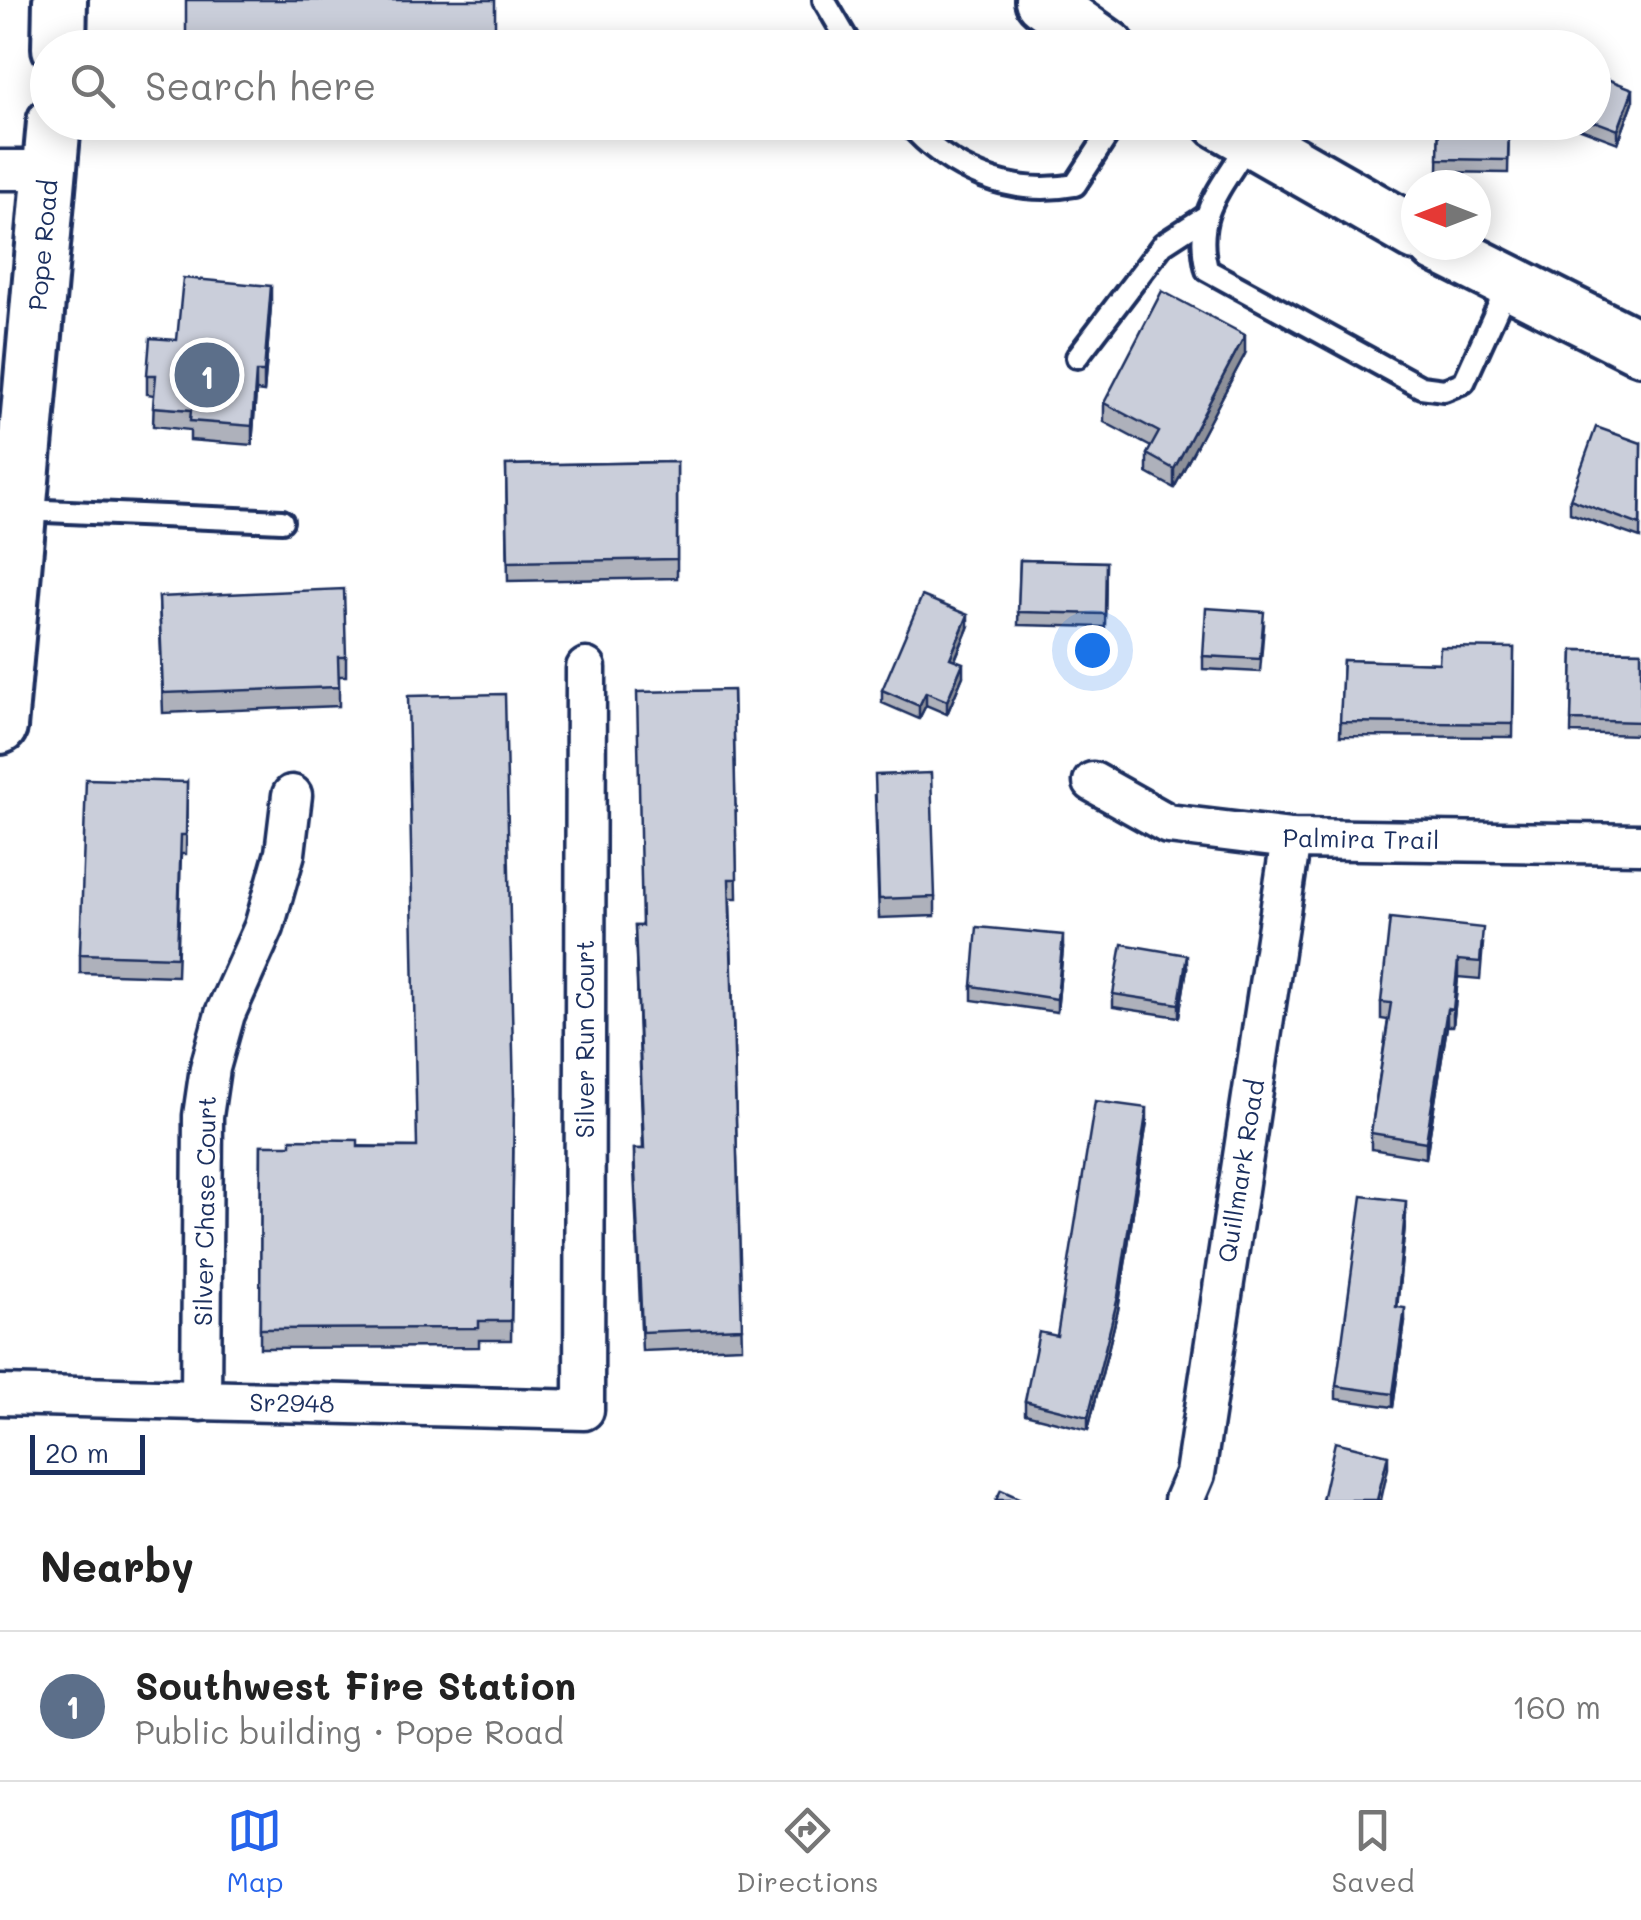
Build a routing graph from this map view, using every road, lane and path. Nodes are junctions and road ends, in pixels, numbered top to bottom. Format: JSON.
{"nodes":[{"id":1,"x":60,"y":0,"type":"edge"},
{"id":2,"x":824,"y":0,"type":"edge"},
{"id":3,"x":1042,"y":0,"type":"edge"},
{"id":4,"x":59,"y":30,"type":"edge"},
{"id":5,"x":842,"y":30,"type":"edge"},
{"id":6,"x":1084,"y":30,"type":"edge"},
{"id":7,"x":922,"y":140,"type":"edge"},
{"id":8,"x":1104,"y":140,"type":"edge"},
{"id":9,"x":1232,"y":140,"type":"edge"},
{"id":10,"x":1249,"y":140,"type":"edge"},
{"id":11,"x":35,"y":154,"type":"edge"},
{"id":12,"x":1202,"y":218,"type":"junction"},
{"id":13,"x":1401,"y":226,"type":"edge"},
{"id":14,"x":1463,"y":260,"type":"edge"},
{"id":15,"x":1508,"y":285,"type":"junction"},
{"id":16,"x":1641,"y":348,"type":"edge"},
{"id":17,"x":1077,"y":357,"type":"dead end"},
{"id":18,"x":19,"y":510,"type":"junction"},
{"id":19,"x":282,"y":521,"type":"dead end"},
{"id":20,"x":586,"y":668,"type":"dead end"},
{"id":21,"x":0,"y":727,"type":"edge"},
{"id":22,"x":1093,"y":782,"type":"dead end"},
{"id":23,"x":292,"y":795,"type":"dead end"},
{"id":24,"x":1290,"y":839,"type":"junction"},
{"id":25,"x":1641,"y":844,"type":"edge"},
{"id":26,"x":0,"y":1395,"type":"edge"},
{"id":27,"x":201,"y":1400,"type":"junction"},
{"id":28,"x":584,"y":1410,"type":"joint"},
{"id":29,"x":1184,"y":1500,"type":"edge"}],
"edges":[{"from":1,"to":4,"type":"street"},
{"from":2,"to":5,"type":"lane"},
{"from":3,"to":6,"type":"street"},
{"from":7,"to":8,"type":"lane"},
{"from":9,"to":12,"type":"lane"},
{"from":10,"to":13,"type":"street"},
{"from":11,"to":18,"type":"street","name":"Pope Road"},
{"from":12,"to":15,"type":"lane"},
{"from":12,"to":17,"type":"lane"},
{"from":14,"to":15,"type":"street"},
{"from":15,"to":16,"type":"street"},
{"from":18,"to":19,"type":"lane"},
{"from":18,"to":21,"type":"street","name":"Pope Road"},
{"from":20,"to":28,"type":"street","name":"Silver Run Court"},
{"from":22,"to":24,"type":"street","name":"Palmira Trail"},
{"from":23,"to":27,"type":"street","name":"Silver Chase Court"},
{"from":24,"to":25,"type":"street","name":"Palmira Trail"},
{"from":24,"to":29,"type":"street","name":"Quillmark Road"},
{"from":26,"to":27,"type":"street","name":"Sr2948"},
{"from":27,"to":28,"type":"street","name":"Sr2948"}]}
